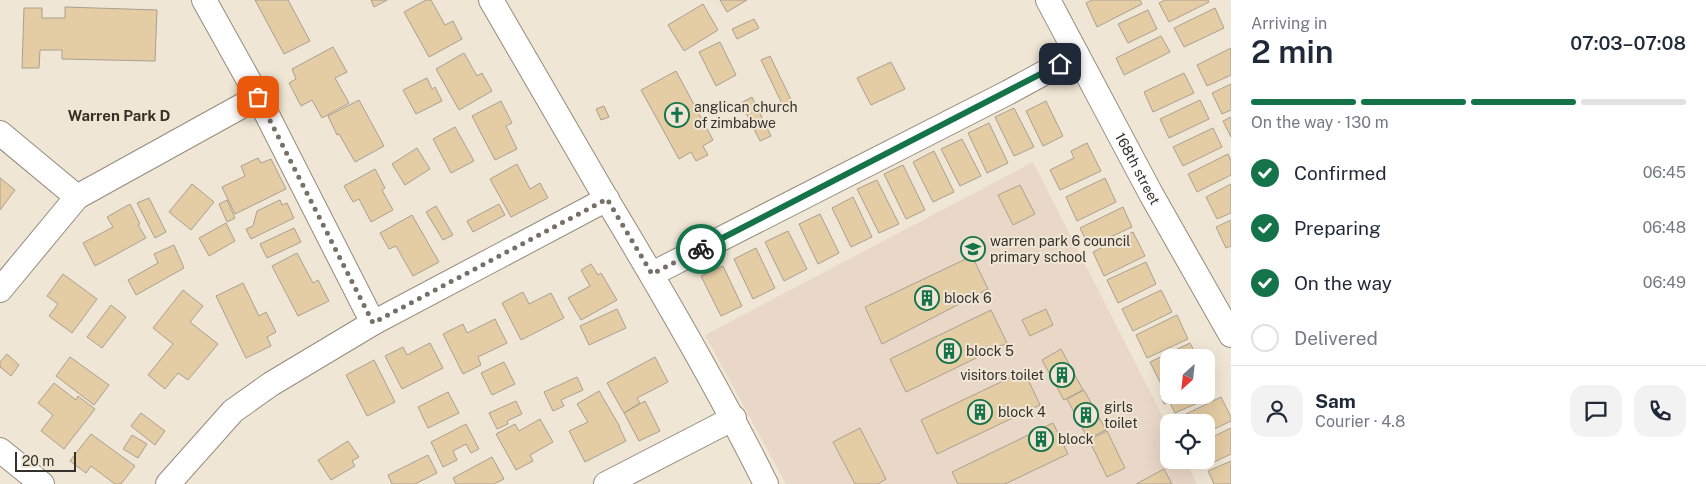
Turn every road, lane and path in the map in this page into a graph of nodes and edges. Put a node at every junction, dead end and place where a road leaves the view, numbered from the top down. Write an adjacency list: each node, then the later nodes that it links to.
1 (204, 0): 5 (street)
2 (491, 0): 8 (street)
3 (1048, 0): 4 (street, 168th street)
4 (1077, 55): 9 (street); 12 (street, 168th street)
5 (258, 97): 7 (street); 11 (street)
6 (0, 133): 7 (street)
7 (77, 197): 10 (street)
8 (607, 199): 9 (street); 11 (street)
9 (652, 274): 13 (street)
10 (0, 290)
11 (373, 323): 16 (street)
12 (1231, 335)
13 (734, 418): 17 (street); 18 (street)
14 (0, 450): 15 (street)
15 (42, 484)
16 (168, 484)
17 (606, 484)
18 (766, 484)

